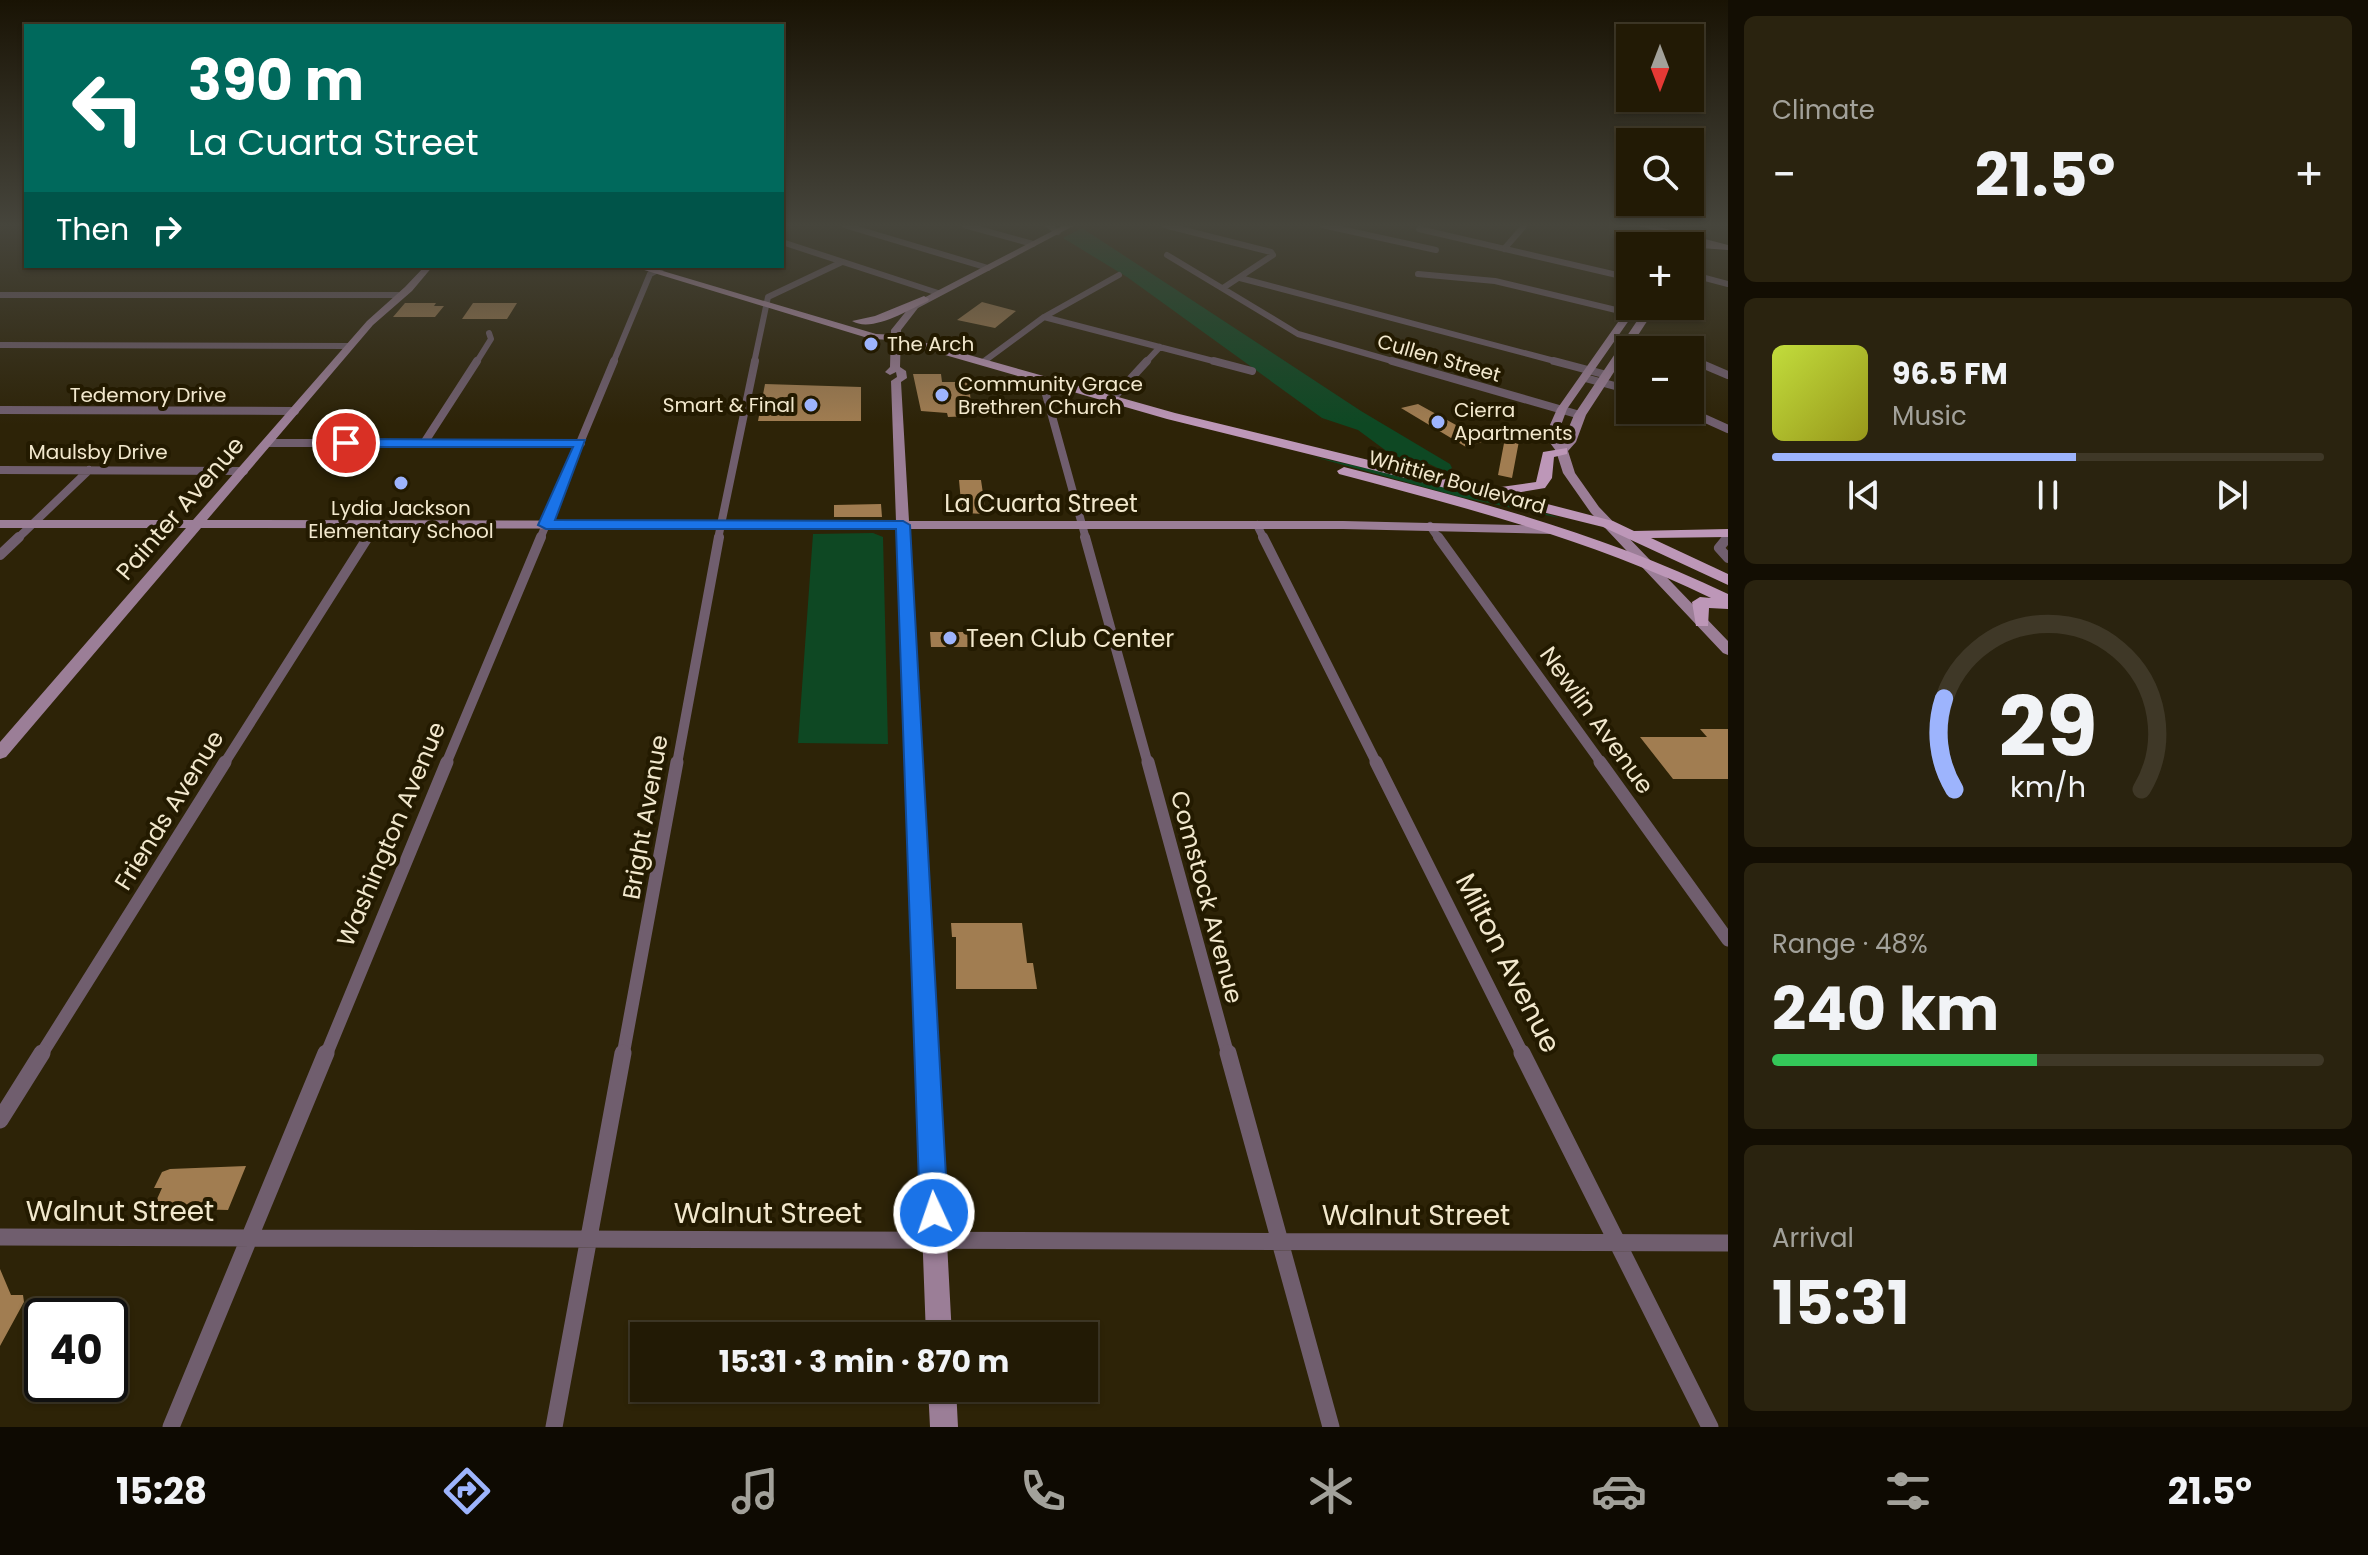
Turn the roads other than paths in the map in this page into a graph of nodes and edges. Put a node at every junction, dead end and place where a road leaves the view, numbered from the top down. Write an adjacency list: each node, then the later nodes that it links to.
1 (395, 292): 14 (street, Painter Avenue)
2 (407, 292): 14 (street, Painter Avenue)
3 (643, 292): 47 (street, Washington Avenue)
4 (739, 292): 16 (main road, Whittier Boulevard)
5 (784, 292): 16 (street)
6 (934, 292): 12 (street)
7 (941, 292): 12 (street)
8 (1089, 292): 18 (street)
9 (1229, 292): 38 (street, Cullen Street)
10 (1289, 292): 32 (street)
11 (1546, 292): 17 (street)
12 (938, 293): 15 (street)
13 (0, 295): 14 (street)
14 (398, 295): 26 (street, Painter Avenue)
15 (924, 299): 20 (main road); 22 (street)
16 (767, 300): 20 (main road, Whittier Boulevard); 22 (main road, Whittier Boulevard); 59 (street, Bright Avenue)
17 (1616, 306)
18 (1044, 317): 27 (street); 28 (street)
19 (1624, 320): 23 (street)
20 (857, 321): 22 (main road, Whittier Boulevard)
21 (489, 333): 46 (street)
22 (894, 337): 28 (main road, Whittier Boulevard); 60 (street)
23 (1612, 338): 24 (street); 32 (street)
24 (1616, 339)
25 (0, 345): 26 (street)
26 (350, 346): 40 (street, Painter Avenue)
27 (1160, 347): 31 (street); 37 (street)
28 (983, 362): 35 (main road, Whittier Boulevard)
29 (1616, 362): 34 (street)
30 (1704, 365): 33 (street)
31 (1252, 371)
32 (1587, 374): 34 (street); 38 (street)
33 (1728, 375)
34 (1605, 379): 36 (street); 41 (street)
35 (1042, 380): 37 (main road, Whittier Boulevard); 61 (street, Comstock Avenue)
36 (1616, 384)
37 (1112, 399): 42 (main road, Whittier Boulevard)
38 (1562, 409): 41 (street, Cullen Street); 48 (street)
39 (0, 410): 40 (street, Tedemory Drive)
40 (295, 411): 45 (street, Painter Avenue)
41 (1580, 415): 48 (street)
42 (1171, 416): 52 (main road, Whittier Boulevard); 53 (main road, Whittier Boulevard)
43 (1704, 418): 44 (street)
44 (1728, 429)
45 (268, 443): 46 (street); 51 (street, Painter Avenue)
46 (424, 443): 47 (street)
47 (581, 443): 58 (street, Washington Avenue)
48 (1562, 451): 52 (main road); 66 (street)
49 (0, 470): 50 (street, Maulsby Drive)
50 (89, 470): 51 (street, Maulsby Drive); 55 (street)
51 (244, 471): 56 (street, Painter Avenue)
52 (1471, 486): 66 (main road, Whittier Boulevard)
53 (1491, 516): 63 (street, La Cuarta Street); 65 (main road, Whittier Boulevard); 65 (street, La Cuarta Street); 66 (main road)
54 (0, 524): 55 (street, La Cuarta Street)
55 (32, 525): 56 (street, La Cuarta Street); 69 (street)
56 (198, 525): 57 (street, La Cuarta Street); 77 (street, Painter Avenue)
57 (375, 525): 58 (street, La Cuarta Street); 79 (street, Friends Avenue)
58 (546, 525): 59 (street, La Cuarta Street); 81 (street, Washington Avenue)
59 (721, 525): 60 (street, La Cuarta Street); 82 (street, Bright Avenue)
60 (903, 525): 61 (street, La Cuarta Street); 83 (street)
61 (1082, 525): 62 (street, La Cuarta Street); 84 (street, Comstock Avenue)
62 (1257, 525): 63 (street, La Cuarta Street); 85 (street, Milton Avenue)
63 (1430, 526): 78 (street, Newlin Avenue)
64 (1728, 526): 66 (main road)
65 (1554, 530): 71 (main road, Whittier Boulevard)
66 (1618, 530): 67 (main road); 71 (street); 72 (main road, Whittier Boulevard)
67 (1707, 535): 68 (main road); 72 (main road)
68 (1728, 535): 70 (street)
69 (0, 555)
70 (1728, 558)
71 (1642, 559): 74 (main road, Whittier Boulevard); 75 (street)
72 (1696, 564): 73 (main road, Whittier Boulevard)
73 (1728, 580)
74 (1728, 602): 75 (main road)
75 (1702, 622): 76 (street)
76 (1728, 650)
77 (0, 753)
78 (1728, 940)
79 (0, 1120)
80 (0, 1237): 81 (street, Walnut Street)
81 (249, 1238): 82 (street, Walnut Street); 89 (street, Washington Avenue)
82 (590, 1239): 83 (street, Walnut Street); 90 (street, Bright Avenue)
83 (935, 1239): 84 (street, Walnut Street); 87 (street)
84 (1279, 1241): 85 (street, Walnut Street); 92 (street, Comstock Avenue)
85 (1617, 1242): 86 (street, Walnut Street); 93 (street, Milton Avenue)
86 (1728, 1243)
87 (938, 1322)
88 (943, 1402): 91 (street)
89 (171, 1427)
90 (554, 1427)
91 (944, 1427)
92 (1331, 1427)
93 (1710, 1427)

